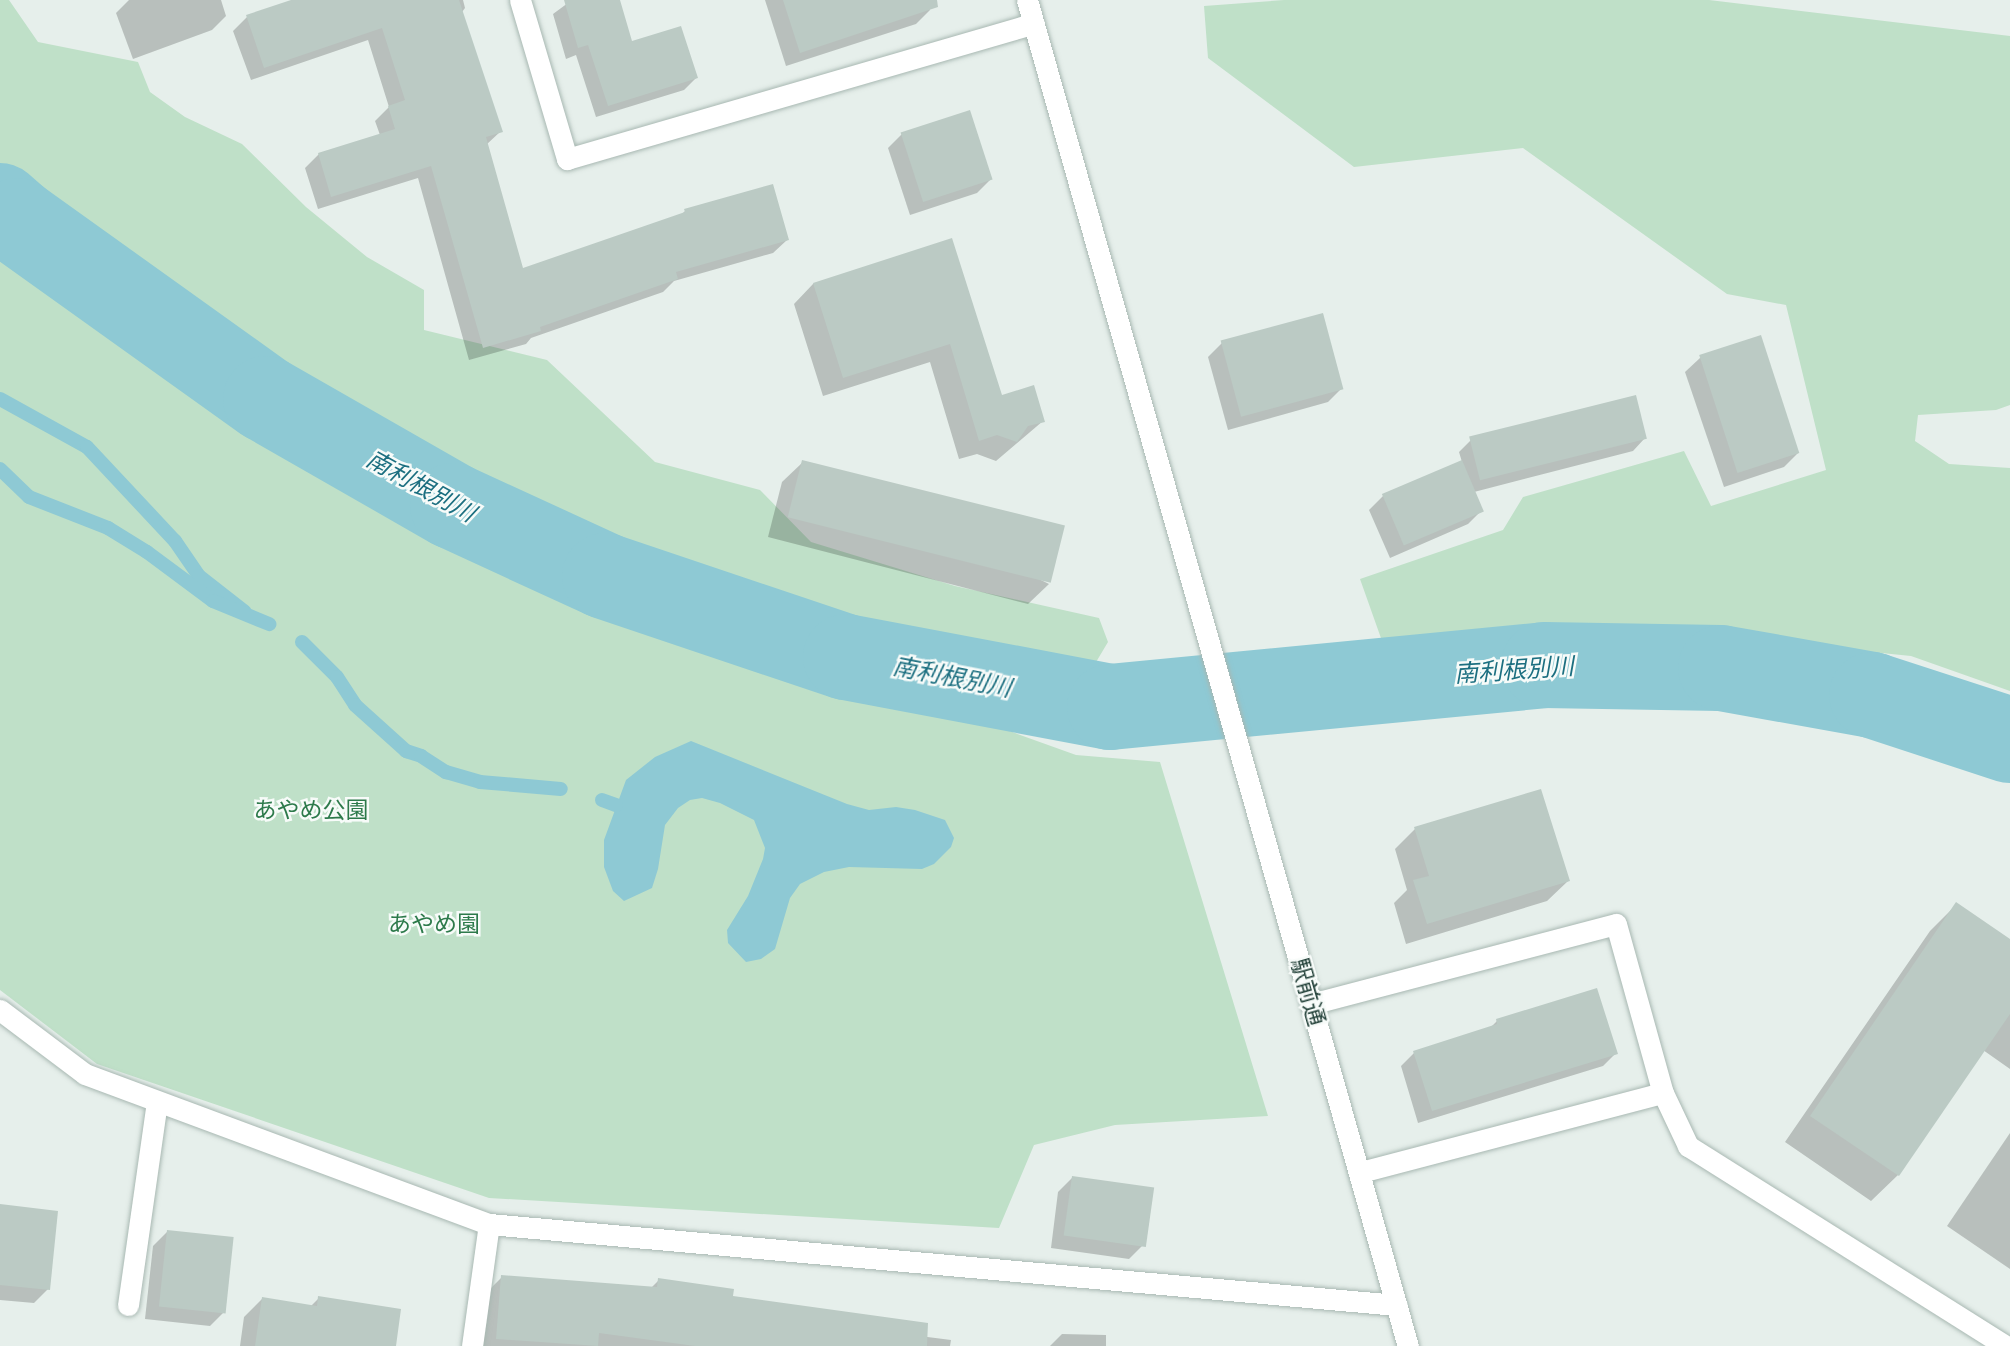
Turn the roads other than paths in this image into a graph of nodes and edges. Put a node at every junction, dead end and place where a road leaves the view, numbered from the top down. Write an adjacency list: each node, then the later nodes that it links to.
1 (520, 0): 3 (street)
2 (1027, 0): 3 (street, 駅前通)
3 (1034, 23): 4 (street, 駅前通)
4 (1311, 1004): 6 (street); 8 (street, 駅前通)
5 (0, 1010): 7 (street)
6 (1663, 1093): 8 (street); 14 (street)
7 (157, 1102): 9 (street); 10 (street)
8 (1361, 1172): 11 (street, 駅前通)
9 (489, 1224): 11 (street); 12 (street)
10 (128, 1305)
11 (1396, 1305): 13 (street, 駅前通)
12 (472, 1346)
13 (1408, 1346)
14 (2005, 1346)

